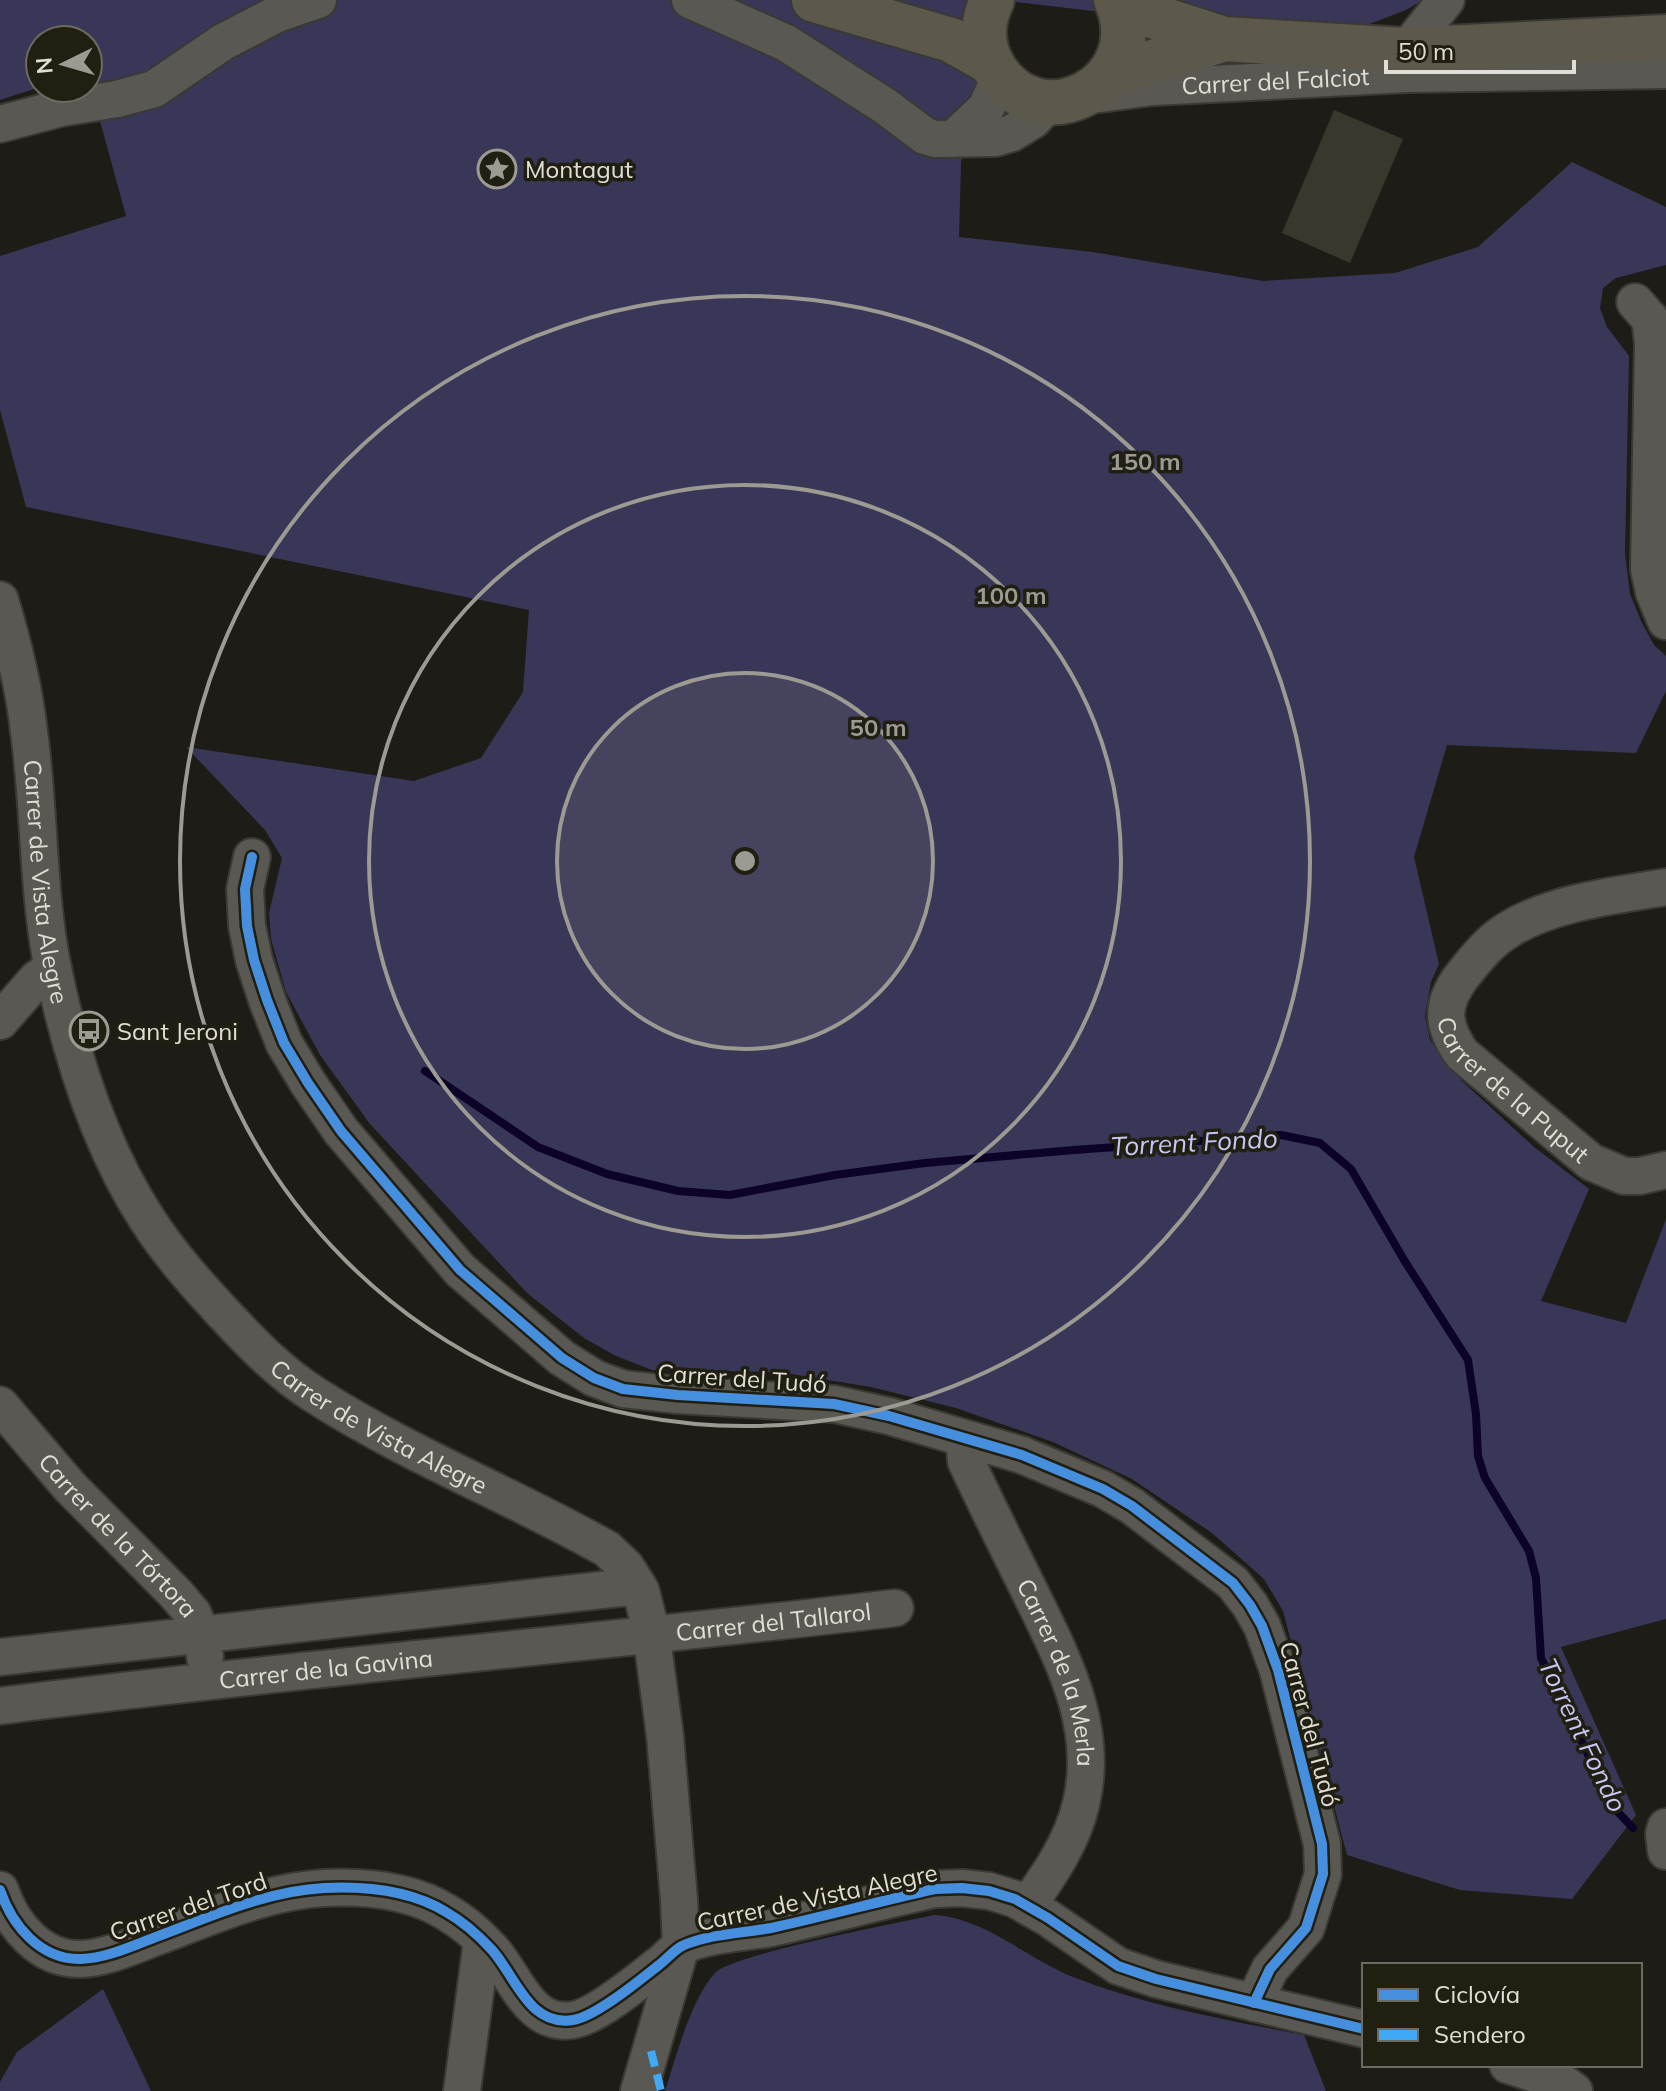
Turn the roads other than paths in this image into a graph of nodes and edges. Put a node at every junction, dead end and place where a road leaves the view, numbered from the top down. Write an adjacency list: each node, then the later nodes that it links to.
1 (318, 0): 14 (street)
2 (690, 0): 15 (street)
3 (814, 0): 10 (main road)
4 (992, 0): 10 (main road)
5 (1116, 0): 8 (main road); 13 (main road)
6 (1446, 0): 9 (street)
7 (1650, 38): 9 (main road); 12 (main road)
8 (1224, 39): 9 (main road); 13 (main road)
9 (1406, 50)
10 (995, 69): 13 (main road); 15 (street)
11 (1666, 70): 12 (street, Carrer del Falciot)
12 (1515, 71): 13 (street, Carrer del Falciot)
13 (1079, 92): 15 (street)
14 (0, 124)
15 (953, 139)
16 (1635, 302): 18 (street)
17 (0, 600): 21 (street, Carrer de Vista Alegre)
18 (1666, 621)
19 (252, 857): 25 (street, Carrer del Tudó)
20 (1666, 887): 23 (street, Carrer de la Puput)
21 (53, 968): 22 (street); 26 (street, Carrer de Vista Alegre)
22 (0, 1021)
23 (1666, 1170)
24 (0, 1405): 28 (street, Carrer de la Tórtora)
25 (964, 1439): 36 (street, Carrer de la Merla); 39 (street, Carrer del Tudó)
26 (638, 1586): 28 (street, Carrer de la Gavina); 29 (street, Carrer de Vista Alegre)
27 (895, 1608): 29 (street, Carrer del Tallarol)
28 (202, 1635): 30 (street, Carrer de la Gavina); 31 (street, Carrer de la Tórtora)
29 (652, 1637): 31 (street, Carrer de la Gavina); 38 (street, Carrer de Vista Alegre)
30 (0, 1657)
31 (208, 1680): 32 (street, Carrer de la Gavina)
32 (0, 1706)
33 (1666, 1827): 34 (street)
34 (1666, 1851)
35 (0, 1892): 37 (street, Carrer del Tord)
36 (1027, 1906): 38 (street, Carrer de Vista Alegre); 39 (street, Carrer de Vista Alegre)
37 (482, 1941): 38 (street, Carrer del Tord); 42 (street)
38 (681, 1946): 43 (street)
39 (1254, 2003): 40 (street, Carrer de Vista Alegre)
40 (1362, 2029)
41 (1514, 2067): 44 (street)
42 (462, 2091)
43 (639, 2091)
44 (1574, 2091)

